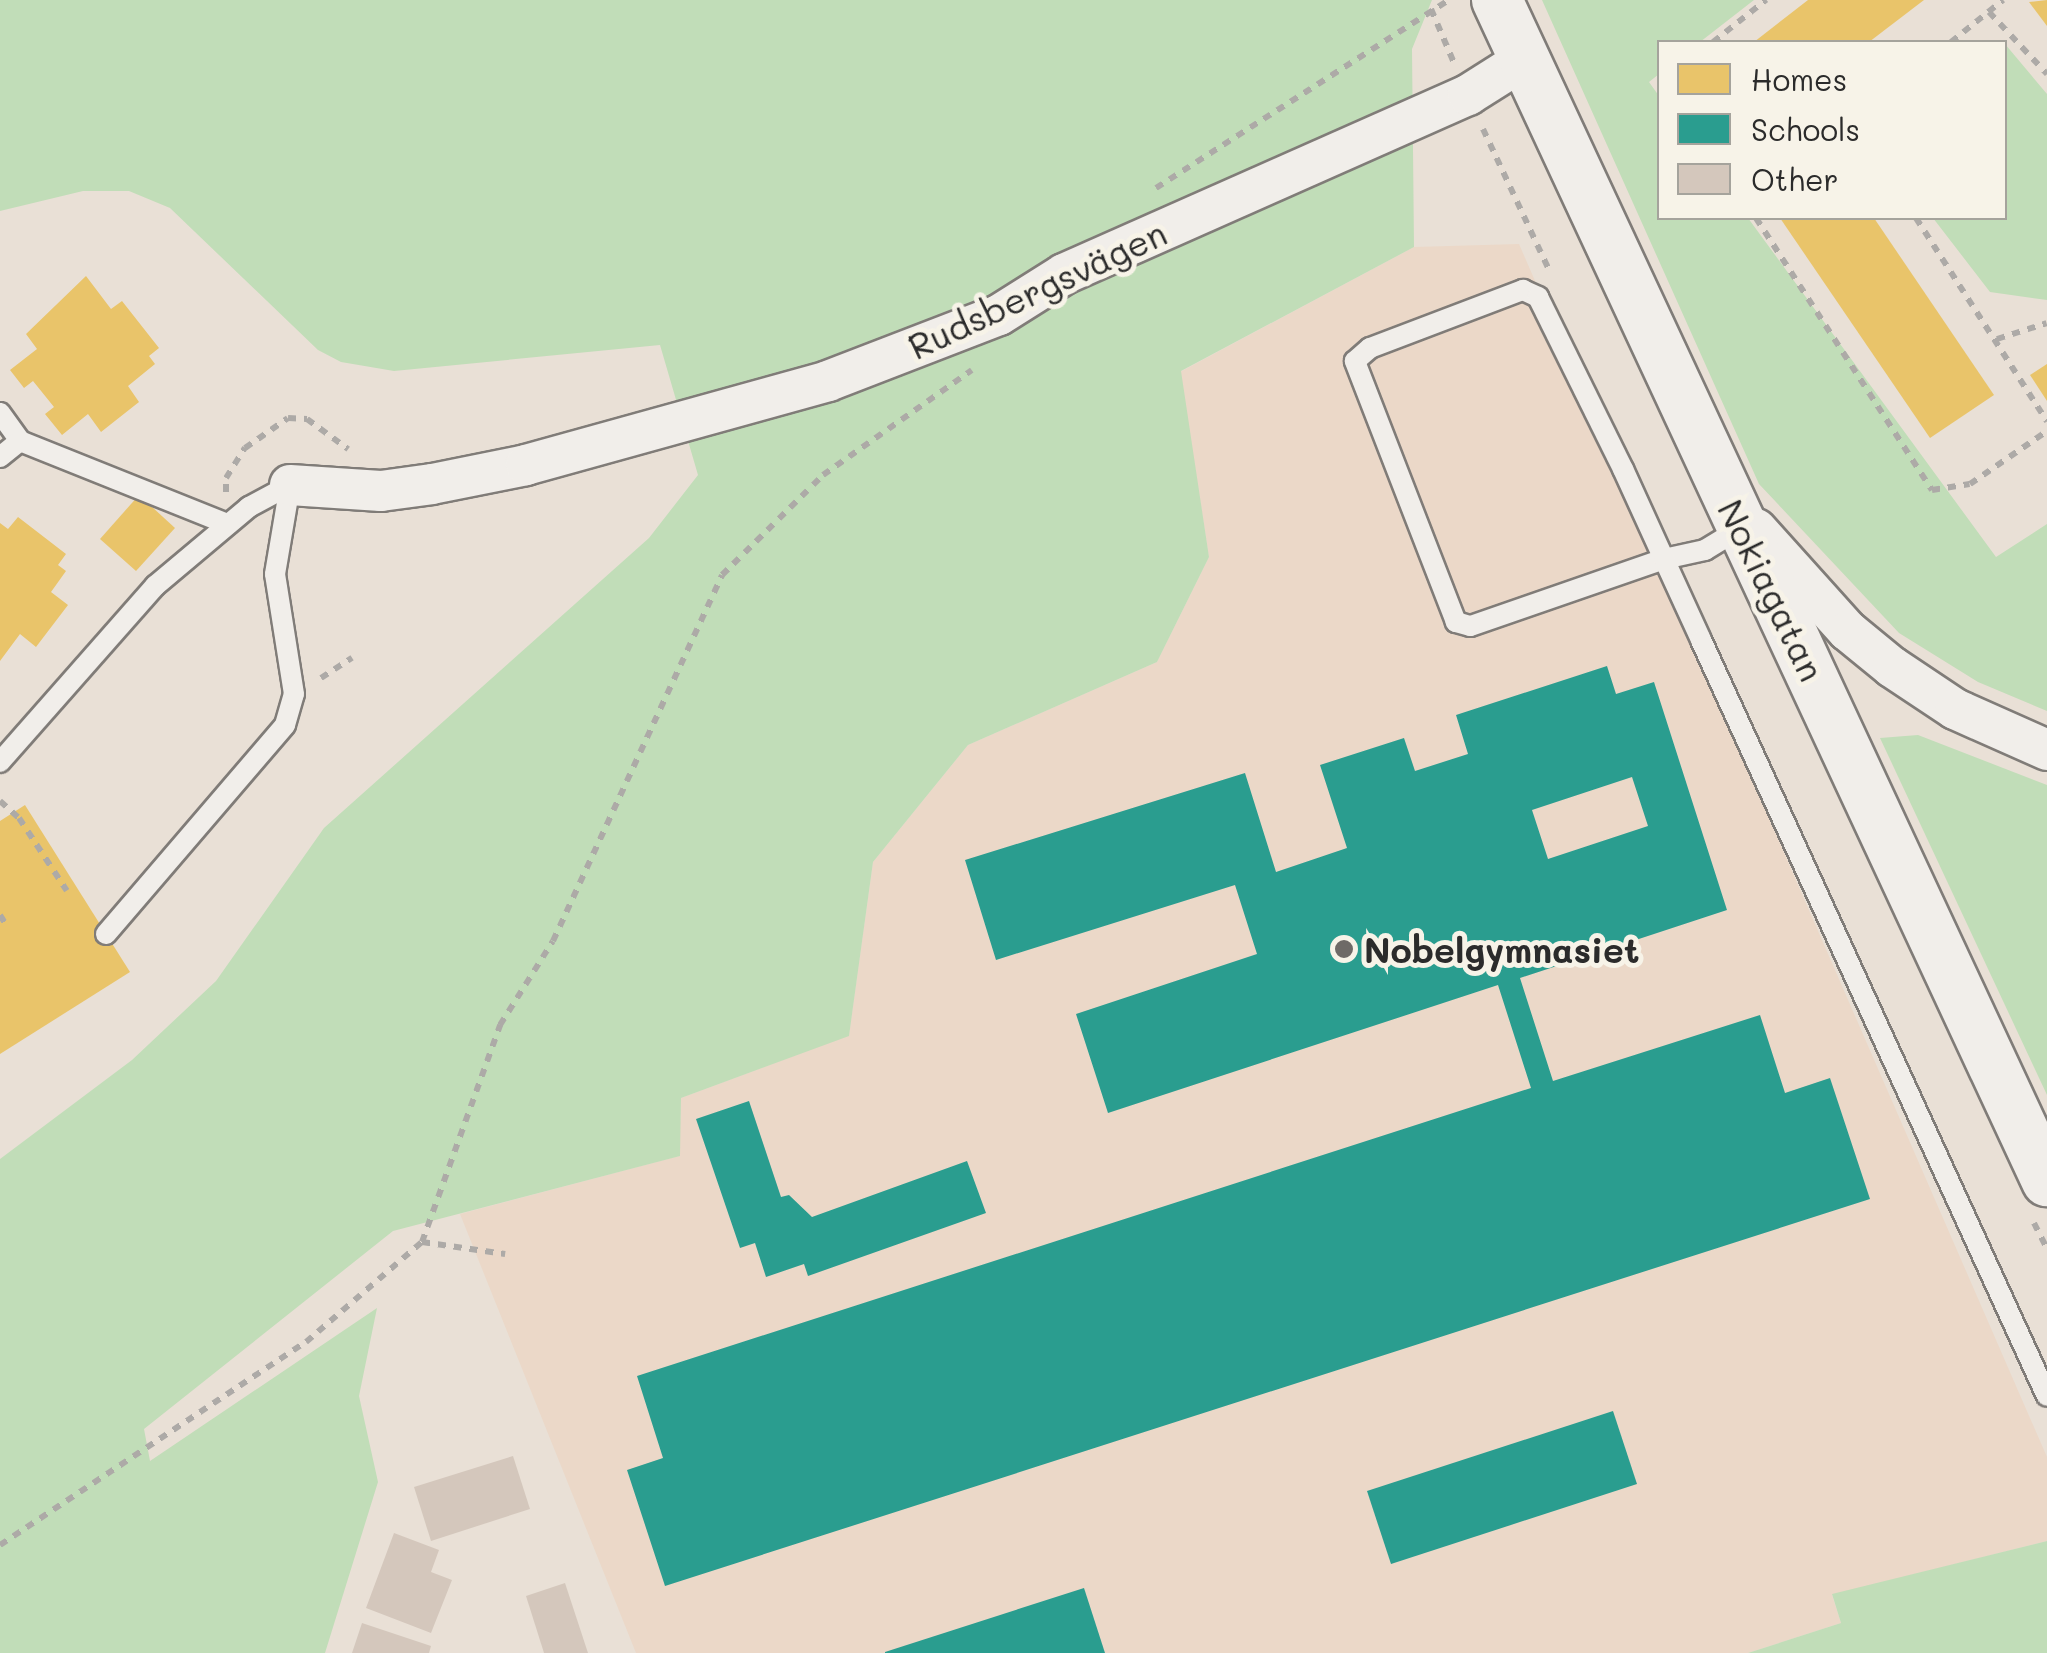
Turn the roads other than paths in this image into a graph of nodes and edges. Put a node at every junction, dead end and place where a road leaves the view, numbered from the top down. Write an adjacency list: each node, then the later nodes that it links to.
1 (1497, 0): 2 (street, Nokiagatan)
2 (1526, 59): 6 (street, Nokiagatan); 7 (street, Rudsbergsvägen)
3 (0, 413): 4 (lane)
4 (20, 441): 5 (lane); 8 (lane)
5 (0, 457)
6 (1718, 482): 9 (street, Nokiagatan); 11 (street)
7 (290, 485): 8 (lane); 13 (lane)
8 (228, 524): 12 (lane)
9 (1741, 528): 10 (lane); 14 (street, Nokiagatan)
10 (1664, 559): 10 (lane); 15 (lane)
11 (2047, 750)
12 (0, 762)
13 (106, 934)
14 (2047, 1180)
15 (2047, 1396)

